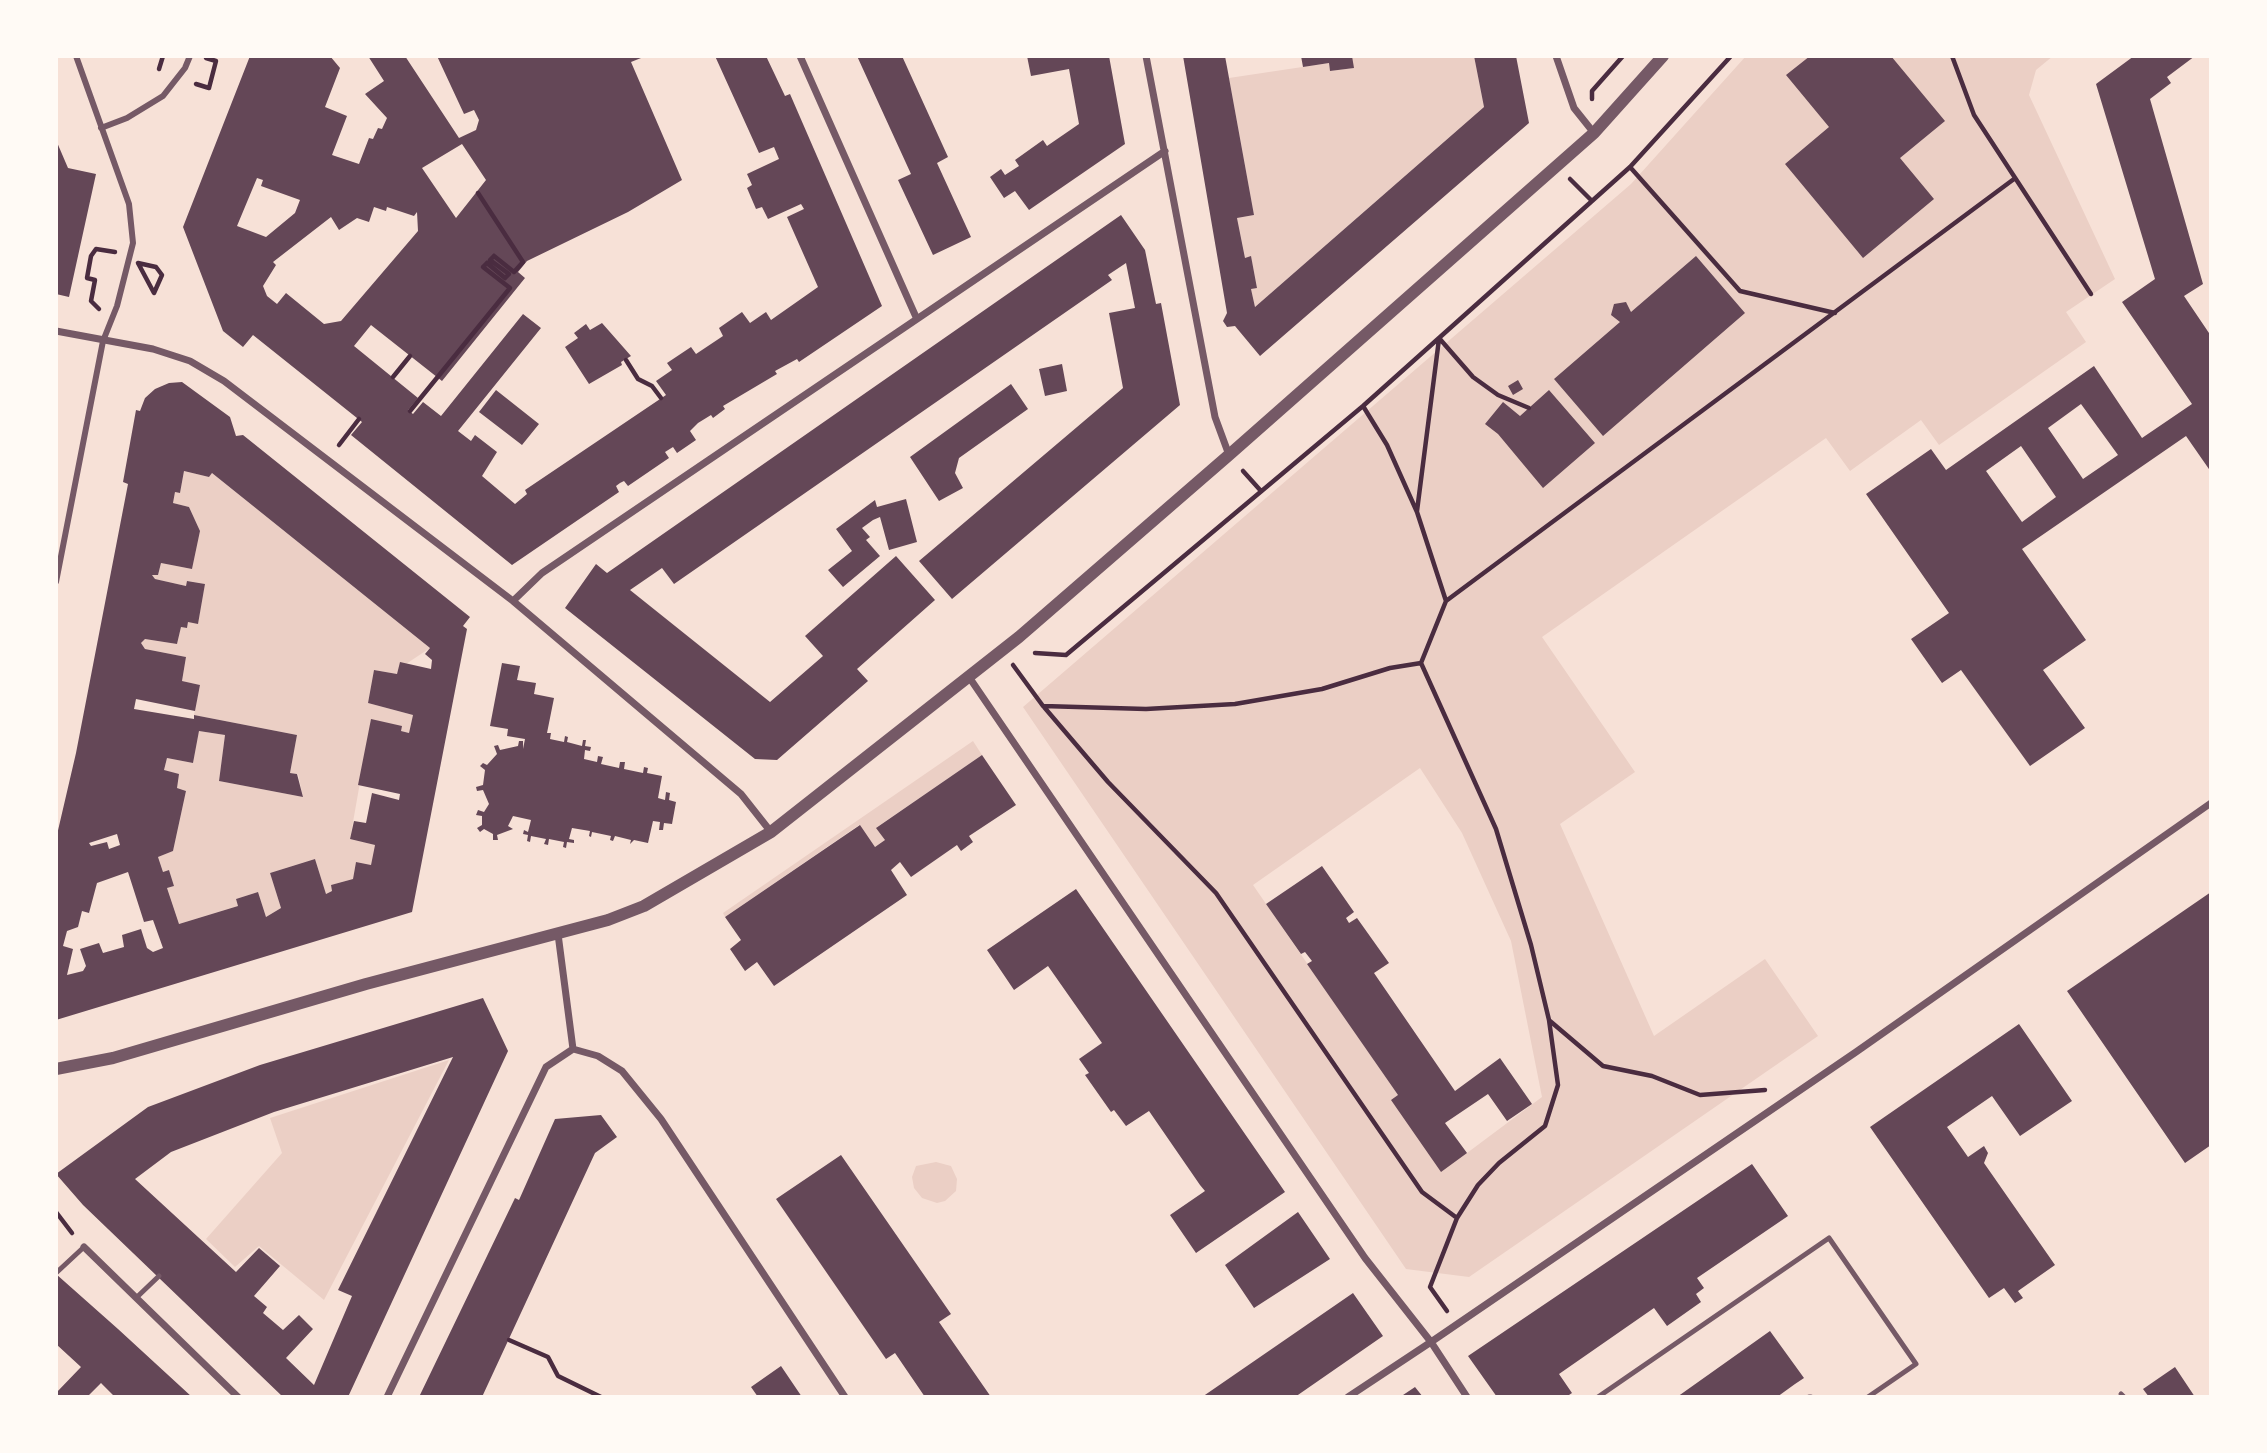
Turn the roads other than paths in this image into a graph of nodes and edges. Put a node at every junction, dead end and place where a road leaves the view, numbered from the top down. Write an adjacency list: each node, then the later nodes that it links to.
1 (76, 56): 7 (street)
2 (190, 56): 7 (street)
3 (800, 56): 10 (street)
4 (1146, 56): 9 (street)
5 (1556, 56): 8 (street)
6 (1663, 56): 8 (street)
7 (101, 128): 12 (street)
8 (1594, 133): 13 (street)
9 (1165, 151): 10 (street); 13 (street)
10 (916, 317): 15 (street)
11 (56, 331): 12 (street)
12 (103, 341): 14 (street); 15 (street)
13 (1229, 455): 16 (street)
14 (56, 582)
15 (513, 601): 18 (street)
16 (969, 677): 18 (street); 26 (street)
17 (2211, 803): 26 (street)
18 (771, 832): 19 (street)
19 (558, 934): 20 (street); 21 (street)
20 (573, 1049): 28 (street); 29 (street)
21 (56, 1069)
22 (84, 1248): 23 (lane); 25 (street)
23 (56, 1273)
24 (159, 1276): 25 (lane)
25 (136, 1298): 27 (street)
26 (1431, 1342): 30 (street); 31 (street)
27 (238, 1397)
28 (387, 1397)
29 (845, 1397)
30 (1348, 1397)
31 (1467, 1397)
32 (1598, 1397): 33 (lane)
33 (1868, 1397)

